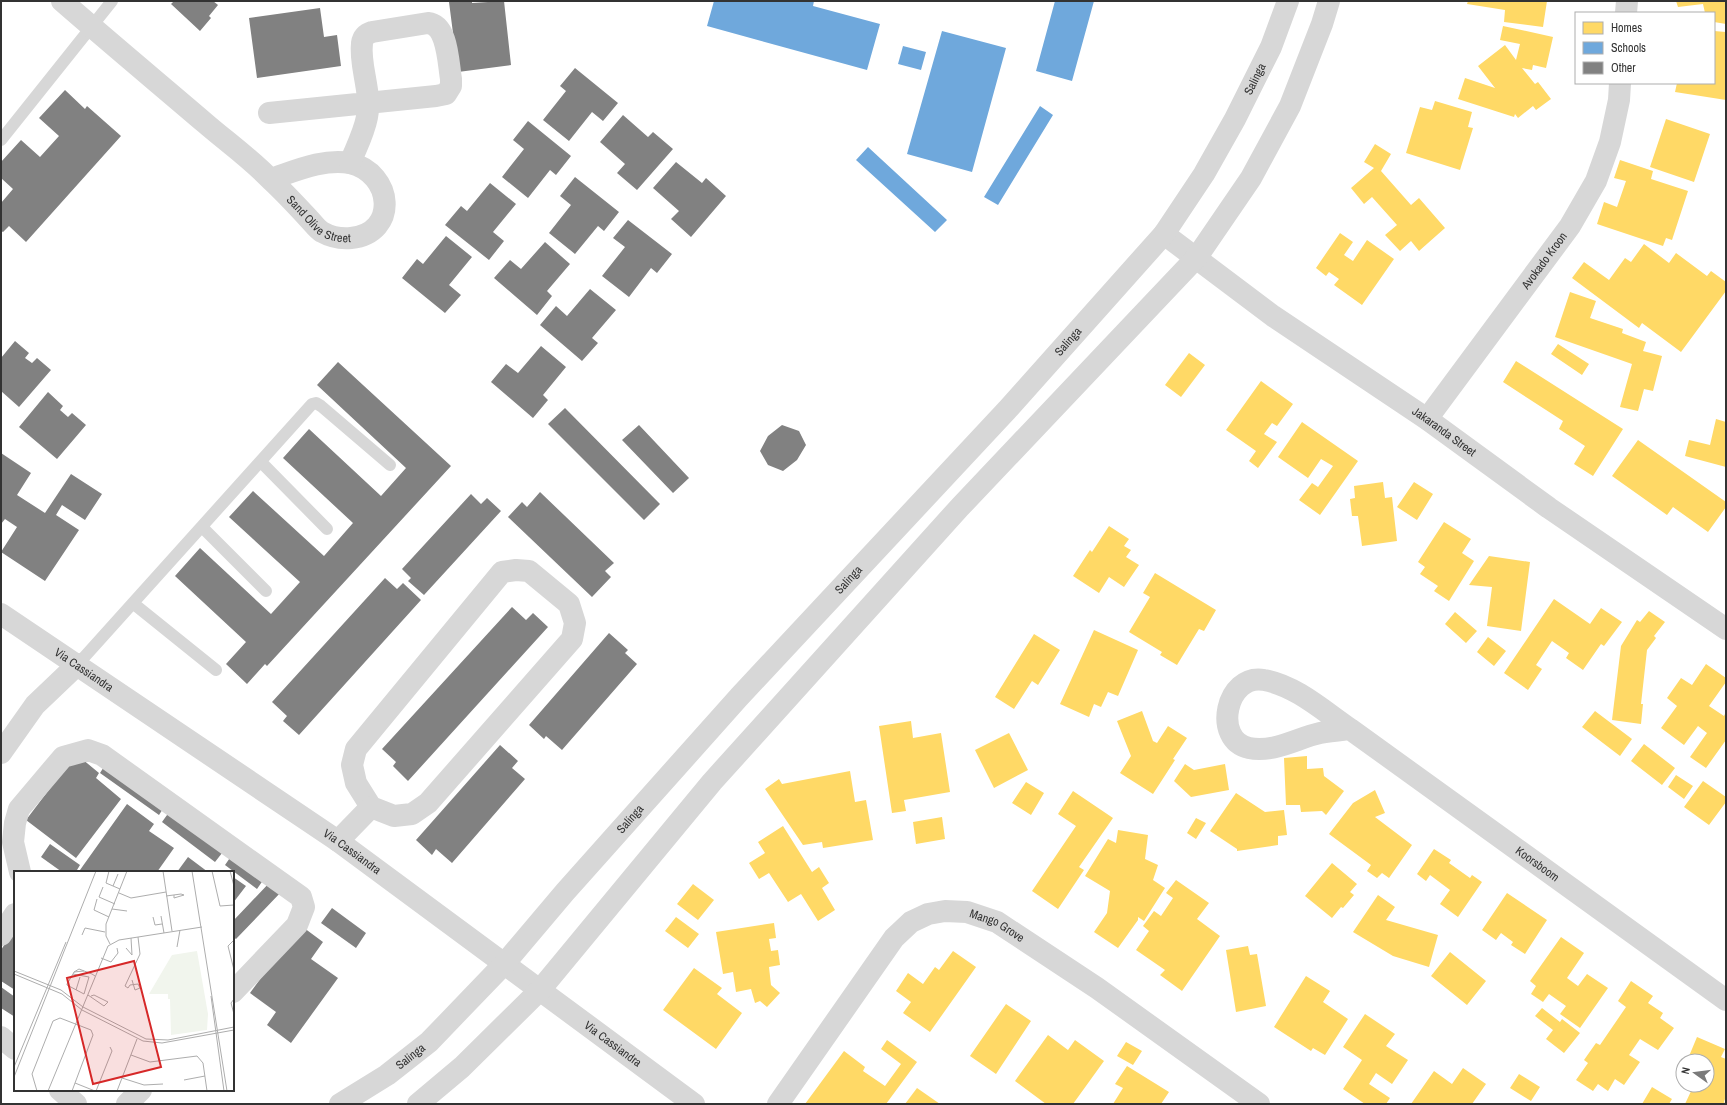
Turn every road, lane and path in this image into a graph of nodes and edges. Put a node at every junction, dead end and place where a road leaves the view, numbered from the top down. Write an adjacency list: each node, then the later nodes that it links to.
1 (62, 1): 7 (street, Sand Olive Street)
2 (112, 1): 7 (lane)
3 (1288, 1): 14 (street, Salinga)
4 (1329, 1): 15 (street)
5 (1627, 1): 6 (street)
6 (1626, 12)
7 (91, 27): 11 (lane); 13 (street, Sand Olive Street)
8 (1620, 84): 16 (street, Avokado Kroon)
9 (369, 102): 9 (street); 10 (street); 12 (street)
10 (269, 113)
11 (1, 140)
12 (350, 163): 13 (street, Sand Olive Street); 13 (street, Sand Olive Street)
13 (270, 179)
14 (1164, 234): 15 (street, Jakaranda Street); 34 (street, Salinga)
15 (1197, 257): 16 (street, Jakaranda Street); 35 (street)
16 (1427, 419): 24 (street, Jakaranda Street)
17 (260, 462): 18 (lane); 19 (lane); 20 (lane)
18 (390, 465)
19 (202, 527): 21 (lane); 22 (lane)
20 (327, 529)
21 (266, 591)
22 (134, 604): 25 (lane); 26 (lane)
23 (1, 614): 25 (street, Via Cassiandra)
24 (1726, 629)
25 (78, 664): 28 (street); 30 (street, Via Cassiandra)
26 (216, 670)
27 (1350, 729): 27 (street, Koorsboom); 37 (street, Koorsboom)
28 (1, 753)
29 (371, 807): 29 (street); 30 (street)
30 (338, 841): 34 (street, Via Cassiandra)
31 (20, 871): 36 (street)
32 (14, 916): 33 (street)
33 (1, 935)
34 (505, 963): 35 (street, Via Cassiandra); 44 (street, Salinga)
35 (540, 990): 45 (street); 46 (street, Via Cassiandra)
36 (234, 991)
37 (1726, 1000)
38 (1, 1037): 39 (street)
39 (14, 1048)
40 (61, 1091): 42 (street)
41 (140, 1091): 43 (street)
42 (76, 1104)
43 (128, 1104)
44 (340, 1104)
45 (418, 1104)
46 (694, 1104)
47 (778, 1104): 48 (street, Mango Grove)
48 (1259, 1104)

